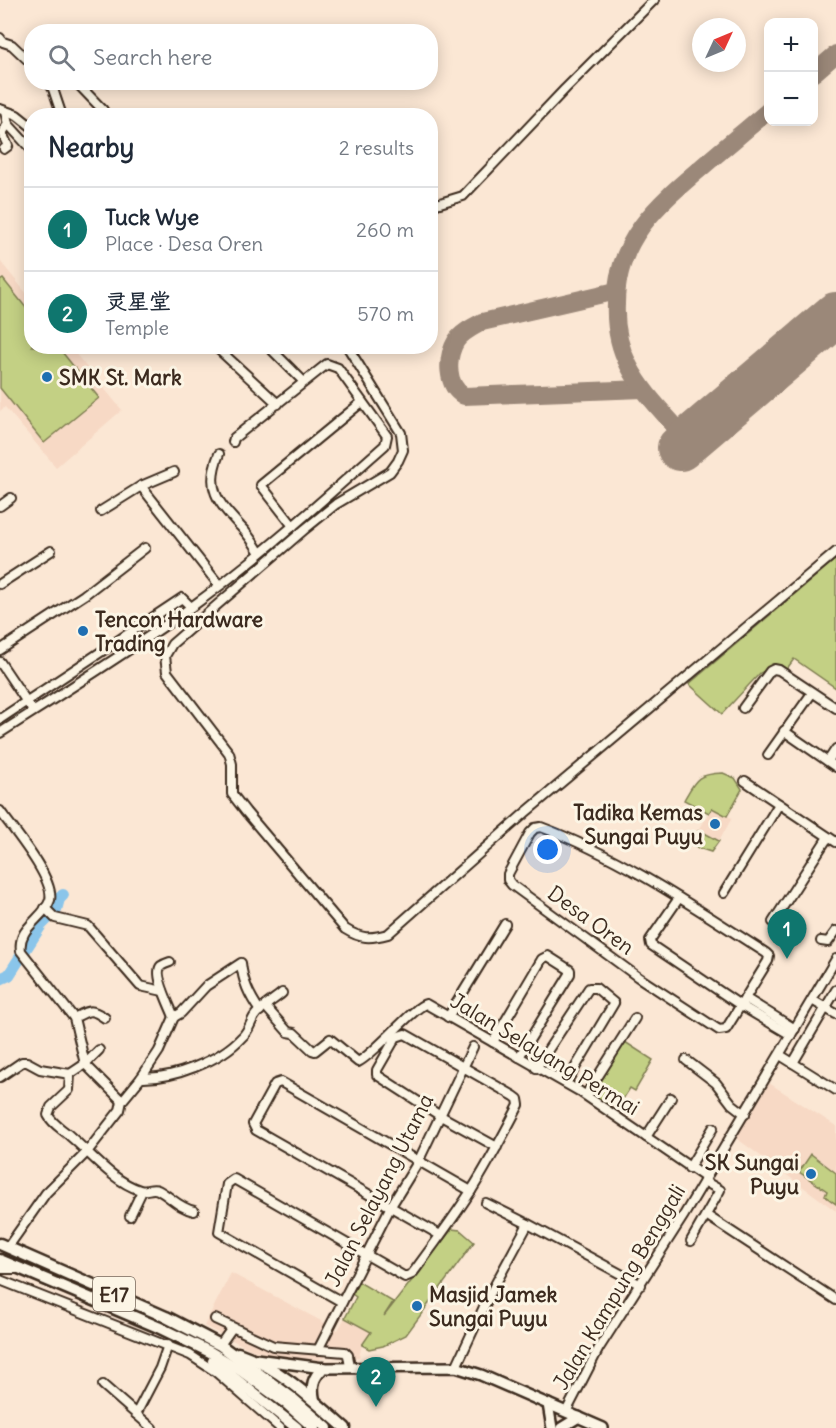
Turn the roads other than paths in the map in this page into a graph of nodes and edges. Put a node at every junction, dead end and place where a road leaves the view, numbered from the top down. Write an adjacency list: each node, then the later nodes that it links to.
1 (654, 0): 13 (street)
2 (0, 38): 3 (street)
3 (24, 56)
4 (53, 90): 6 (street)
5 (84, 90): 7 (street)
6 (59, 108)
7 (101, 108)
8 (3, 110): 9 (street); 10 (street)
9 (24, 121)
10 (8, 124): 11 (street); 12 (street)
11 (24, 141)
12 (4, 149)
13 (438, 204)
14 (224, 354): 19 (street)
15 (276, 354): 17 (street)
16 (352, 354): 30 (street)
17 (304, 382): 18 (street); 19 (street)
18 (362, 402): 27 (street); 27 (street)
19 (278, 404): 20 (street)
20 (232, 442)
21 (219, 454): 31 (street)
22 (174, 472): 23 (street)
23 (141, 486): 26 (street); 33 (street)
24 (11, 498): 25 (street)
25 (0, 506)
26 (101, 511)
27 (293, 526): 31 (street)
28 (145, 548): 35 (street)
29 (51, 551): 32 (street)
30 (836, 552)
31 (260, 553): 33 (street)
32 (0, 584)
33 (219, 585): 34 (street)
34 (191, 607): 38 (street); 41 (street)
35 (0, 650)
36 (0, 662): 38 (street)
37 (812, 693): 39 (street); 40 (street); 44 (street)
38 (26, 702): 41 (street); 42 (street)
39 (743, 708)
40 (836, 708)
41 (33, 711): 43 (street)
42 (0, 719)
43 (0, 732)
44 (784, 732): 46 (street); 47 (street)
45 (836, 749): 47 (street)
46 (768, 755)
47 (828, 761): 48 (street)
48 (836, 767)
49 (746, 781): 50 (street)
50 (780, 804): 52 (street); 54 (street)
51 (0, 811): 56 (street)
52 (828, 837): 53 (street); 57 (street)
53 (836, 842)
54 (724, 893)
55 (679, 898): 67 (street, Desa Oren); 67 (street, Desa Oren); 67 (street, Desa Oren)
56 (46, 909): 64 (street); 73 (street)
57 (773, 922)
58 (505, 924): 72 (street)
59 (836, 930): 60 (street)
60 (821, 941)
61 (836, 959): 66 (street, Jalan Kampung Benggali)
62 (170, 962): 64 (street)
63 (836, 990): 68 (street)
64 (163, 991): 71 (street)
65 (282, 993): 69 (street)
66 (812, 1000): 68 (street); 76 (street, Jalan Kampung Benggali)
67 (743, 1002): 76 (street, Desa Oren)
68 (826, 1008): 70 (street); 83 (street)
69 (262, 1009): 71 (street); 72 (street, Jalan Selayang Permai); 89 (street)
70 (836, 1014)
71 (174, 1017): 89 (street)
72 (448, 1017): 77 (street, Jalan Selayang Permai)
73 (74, 1018): 74 (street); 84 (street)
74 (105, 1018)
75 (635, 1018): 92 (street)
76 (793, 1032): 80 (street, Jalan Kampung Benggali)
77 (493, 1042): 81 (street, Jalan Selayang Permai); 81 (street)
78 (473, 1047): 85 (street, Jalan Selayang Utama)
79 (99, 1050): 84 (street)
80 (780, 1055): 83 (street); 95 (street, Jalan Kampung Benggali)
81 (519, 1057): 86 (street, Jalan Selayang Permai)
82 (686, 1060): 95 (street)
83 (793, 1062): 91 (street)
84 (85, 1064): 87 (street); 94 (street)
85 (463, 1068): 96 (street, Jalan Selayang Utama); 96 (street); 99 (street)
86 (536, 1068): 90 (street, Jalan Selayang Permai); 90 (street)
87 (70, 1074): 88 (street); 100 (street)
88 (0, 1077)
89 (141, 1078): 94 (street)
90 (566, 1083): 92 (street, Jalan Selayang Permai)
91 (836, 1090)
92 (586, 1095): 98 (street, Jalan Selayang Permai)
93 (671, 1098): 98 (street)
94 (122, 1101): 100 (street)
95 (745, 1114): 103 (street, Jalan Kampung Benggali)
96 (439, 1115): 99 (street); 101 (street, Jalan Selayang Utama)
97 (713, 1128): 102 (street)
98 (646, 1137): 102 (street, Jalan Selayang Permai)
99 (497, 1147): 105 (street)
100 (87, 1152): 104 (street); 114 (street)
101 (418, 1162): 105 (street); 107 (street, Jalan Selayang Utama); 107 (street)
102 (689, 1168): 103 (street, Jalan Selayang Permai)
103 (705, 1180): 109 (street, Jalan Kampung Benggali); 120 (street, Jalan Kampung Benggali)
104 (142, 1191): 108 (street); 110 (street)
105 (471, 1191): 112 (street)
106 (486, 1203): 111 (street)
107 (391, 1206): 112 (street); 115 (street, Jalan Selayang Utama)
108 (194, 1211)
109 (706, 1215): 113 (street, Jalan Kampung Benggali); 121 (street)
110 (130, 1216)
111 (528, 1224): 120 (street); 131 (street)
112 (440, 1235): 115 (street)
113 (691, 1241)
114 (4, 1245): 127 (highway, E17)
115 (366, 1254): 122 (street, Jalan Selayang Utama); 122 (street)
116 (0, 1260): 118 (highway, E17)
117 (0, 1269): 118 (street)
118 (21, 1269): 125 (highway, E17)
119 (0, 1280): 126 (street)
120 (641, 1285): 137 (street, Jalan Kampung Benggali)
121 (836, 1300)
122 (342, 1302): 128 (street, Jalan Selayang Utama)
123 (215, 1319): 124 (street)
124 (232, 1328): 127 (street); 128 (street)
125 (183, 1340): 135 (highway, E17); 142 (highway)
126 (168, 1345): 138 (street); 141 (street)
127 (223, 1347): 129 (highway); 135 (highway, E17)
128 (318, 1350): 130 (street)
129 (256, 1359): 132 (main road); 134 (highway)
130 (350, 1367): 131 (main road); 132 (main road)
131 (456, 1367): 136 (main road)
132 (323, 1368): 134 (highway)
133 (103, 1385): 138 (street)
134 (314, 1400): 145 (highway)
135 (290, 1401): 143 (highway, E17); 144 (highway, E17)
136 (548, 1404): 137 (main road); 146 (main road)
137 (566, 1412): 139 (main road); 147 (main road)
138 (136, 1414): 140 (street)
139 (579, 1417): 147 (main road); 148 (main road)
140 (152, 1428)
141 (280, 1428)
142 (297, 1428)
143 (314, 1428)
144 (327, 1428)
145 (345, 1428)
146 (552, 1428)
147 (559, 1428)
148 (603, 1428)

